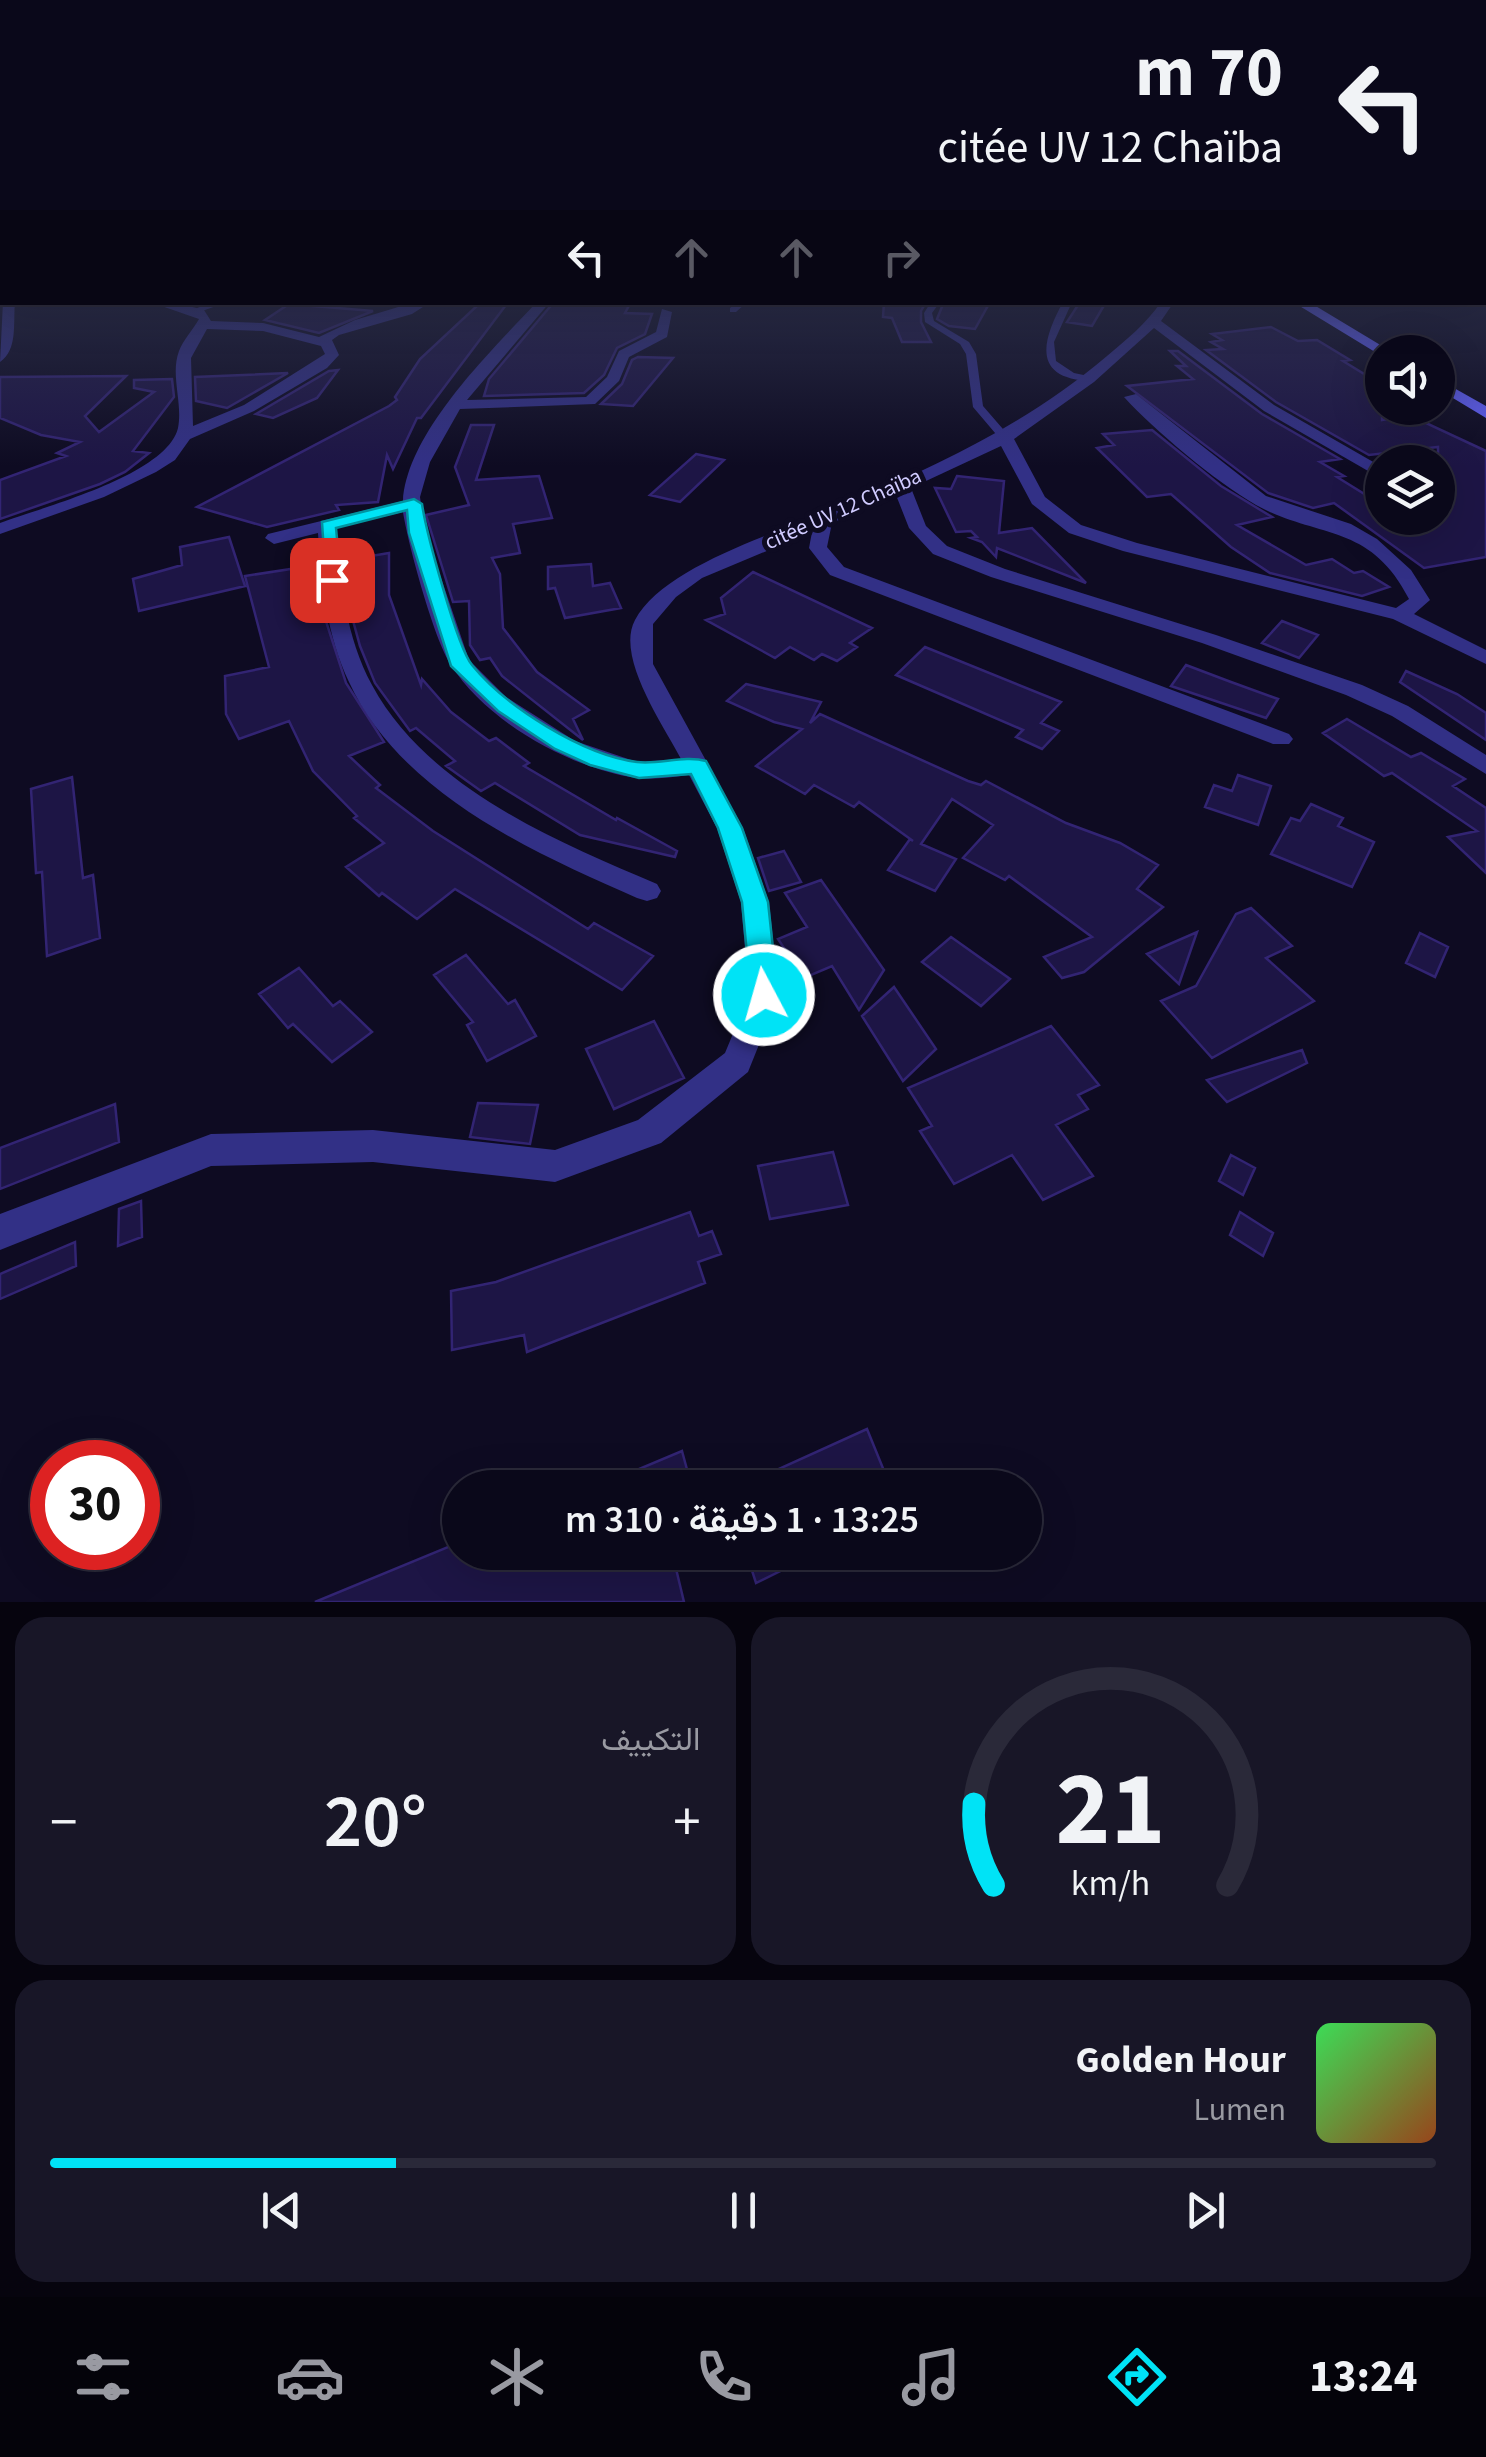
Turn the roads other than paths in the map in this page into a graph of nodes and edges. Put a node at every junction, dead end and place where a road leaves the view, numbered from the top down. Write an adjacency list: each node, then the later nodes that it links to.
1 (6, 317): 14 (street)
2 (196, 317): 11 (street)
3 (384, 317): 13 (street)
4 (531, 317): 18 (street)
5 (665, 317): 18 (street)
6 (929, 317): 21 (lane)
7 (1060, 317): 15 (lane)
8 (1156, 317): 15 (street, citée UV 12 Chaïba)
9 (1166, 317): 22 (street)
10 (1324, 317): 12 (street)
11 (199, 318): 13 (street); 20 (street)
12 (1365, 340)
13 (322, 341): 20 (street)
14 (0, 358)
15 (1089, 379): 21 (street, citée UV 12 Chaïba)
16 (1455, 395): 19 (street)
17 (1131, 397): 29 (street)
18 (457, 406): 24 (street)
19 (1486, 414)
20 (182, 437): 27 (street)
21 (1005, 438): 23 (street, citée UV 12 Chaïba); 29 (street)
22 (1365, 464)
23 (901, 485): 25 (street, citée UV 12 Chaïba); 33 (street)
24 (414, 504): 26 (street); 32 (street)
25 (822, 521): 31 (street); 32 (street, citée UV 12 Chaïba)
26 (328, 525): 28 (street); 34 (street)
27 (0, 529)
28 (274, 538)
29 (1400, 615): 30 (street)
30 (1486, 658)
31 (1280, 738)
32 (698, 766): 35 (street, citée UV 12 Chaïba)
33 (1486, 766)
34 (646, 891)
35 (0, 1232)

